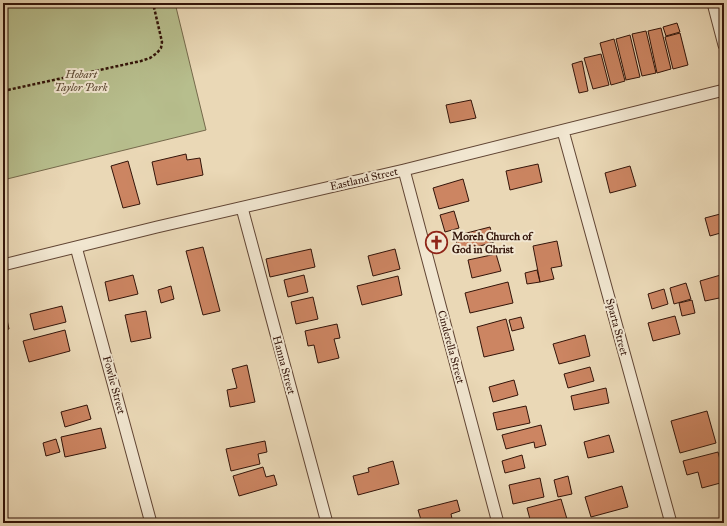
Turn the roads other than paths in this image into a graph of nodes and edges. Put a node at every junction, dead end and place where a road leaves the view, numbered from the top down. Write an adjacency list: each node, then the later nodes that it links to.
1 (713, 3): 2 (street)
2 (724, 45)
3 (724, 90): 4 (street, Eastland Street)
4 (563, 131): 5 (street, Eastland Street); 12 (street, Sparta Street)
5 (404, 170): 6 (street, Eastland Street); 11 (street, Cinderella Street)
6 (242, 208): 7 (street, Eastland Street); 10 (street, Hanna Street)
7 (76, 247): 8 (street, Eastland Street); 9 (street, Fowlie Street)
8 (3, 265)
9 (151, 523)
10 (327, 523)
11 (498, 523)
12 (671, 523)

